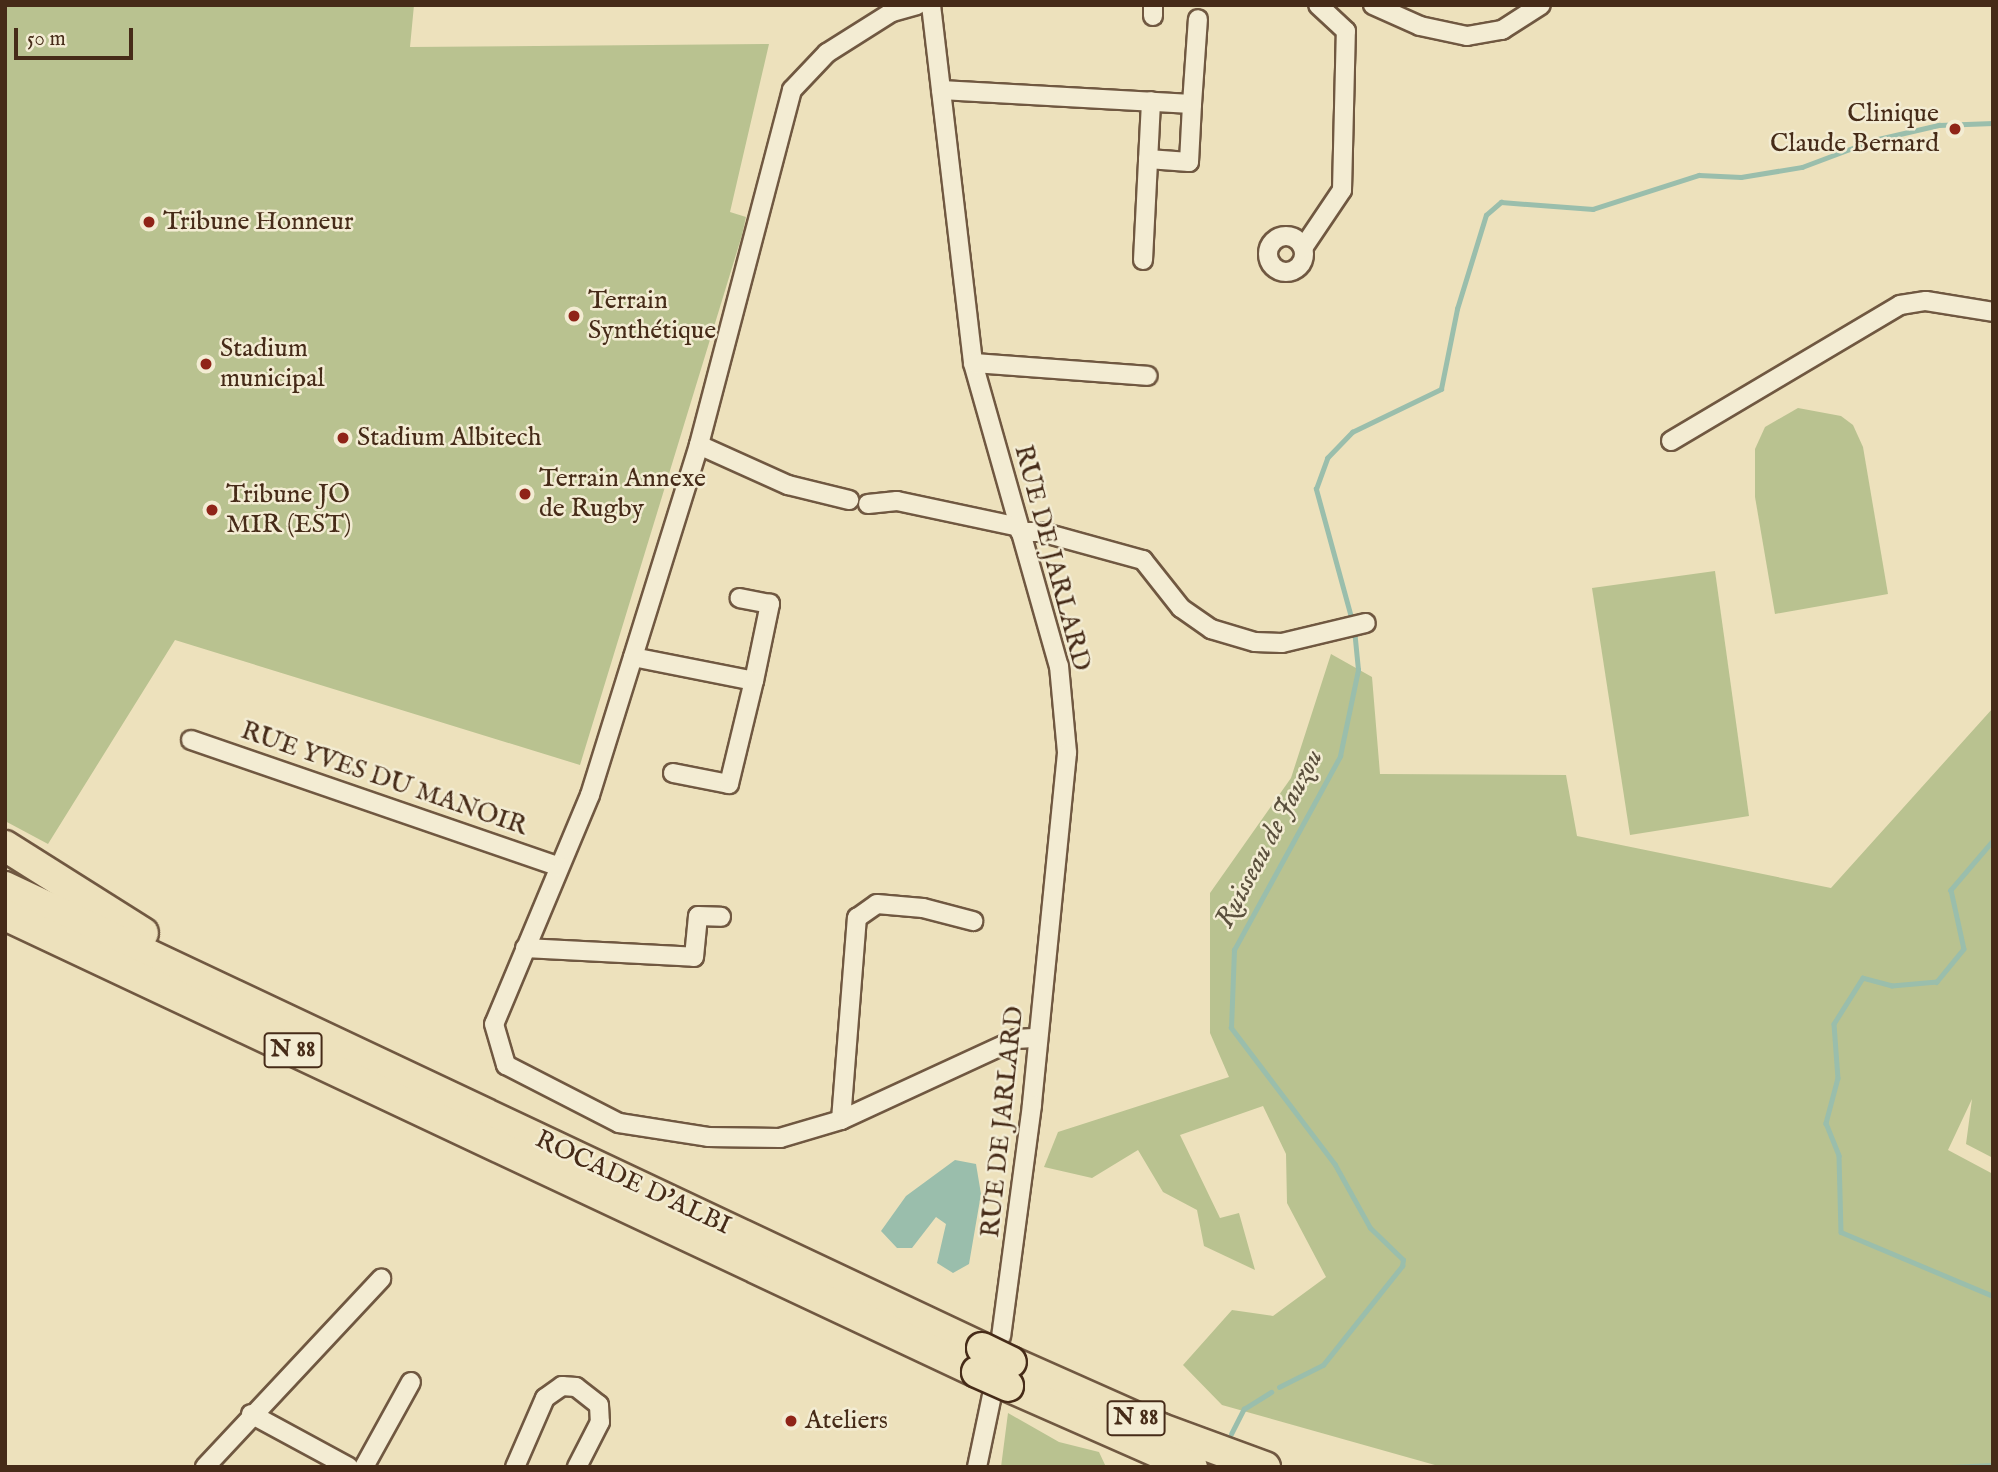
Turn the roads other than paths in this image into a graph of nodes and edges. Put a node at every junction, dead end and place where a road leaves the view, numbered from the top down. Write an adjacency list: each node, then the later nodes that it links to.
1 (918, 5): 17 (street)
2 (931, 5): 7 (street, RUE DE JARLARD)
3 (1318, 5): 11 (street)
4 (1373, 5): 5 (street)
5 (1541, 5)
6 (1198, 19): 9 (street)
7 (941, 90): 8 (street); 14 (street, RUE DE JARLARD)
8 (1151, 101): 9 (street); 10 (street)
9 (1192, 104): 10 (street)
10 (1148, 159): 12 (street)
11 (1303, 248)
12 (1143, 260)
13 (1993, 312): 16 (street)
14 (973, 363): 15 (street); 20 (street, RUE DE JARLARD)
15 (1148, 376)
16 (1671, 441)
17 (699, 445): 18 (street); 23 (street)
18 (849, 500)
19 (868, 504): 20 (street)
20 (1020, 530): 22 (street); 35 (street, RUE DE JARLARD)
21 (740, 598): 24 (street)
22 (1366, 623)
23 (633, 657): 24 (street); 28 (street)
24 (754, 681): 26 (street)
25 (191, 740): 28 (street, RUE YVES DU MANOIR)
26 (673, 773)
27 (5, 846): 34 (highway)
28 (559, 867): 33 (street)
29 (5, 887): 34 (highway, ROCADE D'ALBI / N 88)
30 (5, 915): 38 (highway, ROCADE D'ALBI / N 88)
31 (721, 917): 33 (street)
32 (973, 921): 36 (street)
33 (525, 948): 36 (street)
34 (235, 996): 38 (highway, ROCADE D'ALBI / N 88)
35 (1038, 1038): 36 (street); 38 (street, RUE DE JARLARD)
36 (841, 1120)
37 (381, 1279): 40 (street)
38 (995, 1367): 46 (street, RUE DE JARLARD); 47 (highway, ROCADE D'ALBI / N 88); 48 (highway, ROCADE D'ALBI / N 88)
39 (411, 1382): 43 (street)
40 (251, 1414): 41 (street); 42 (street)
41 (205, 1467)
42 (349, 1467)
43 (364, 1467)
44 (514, 1467): 45 (street)
45 (577, 1467)
46 (977, 1467)
47 (1192, 1467)
48 (1265, 1467)

